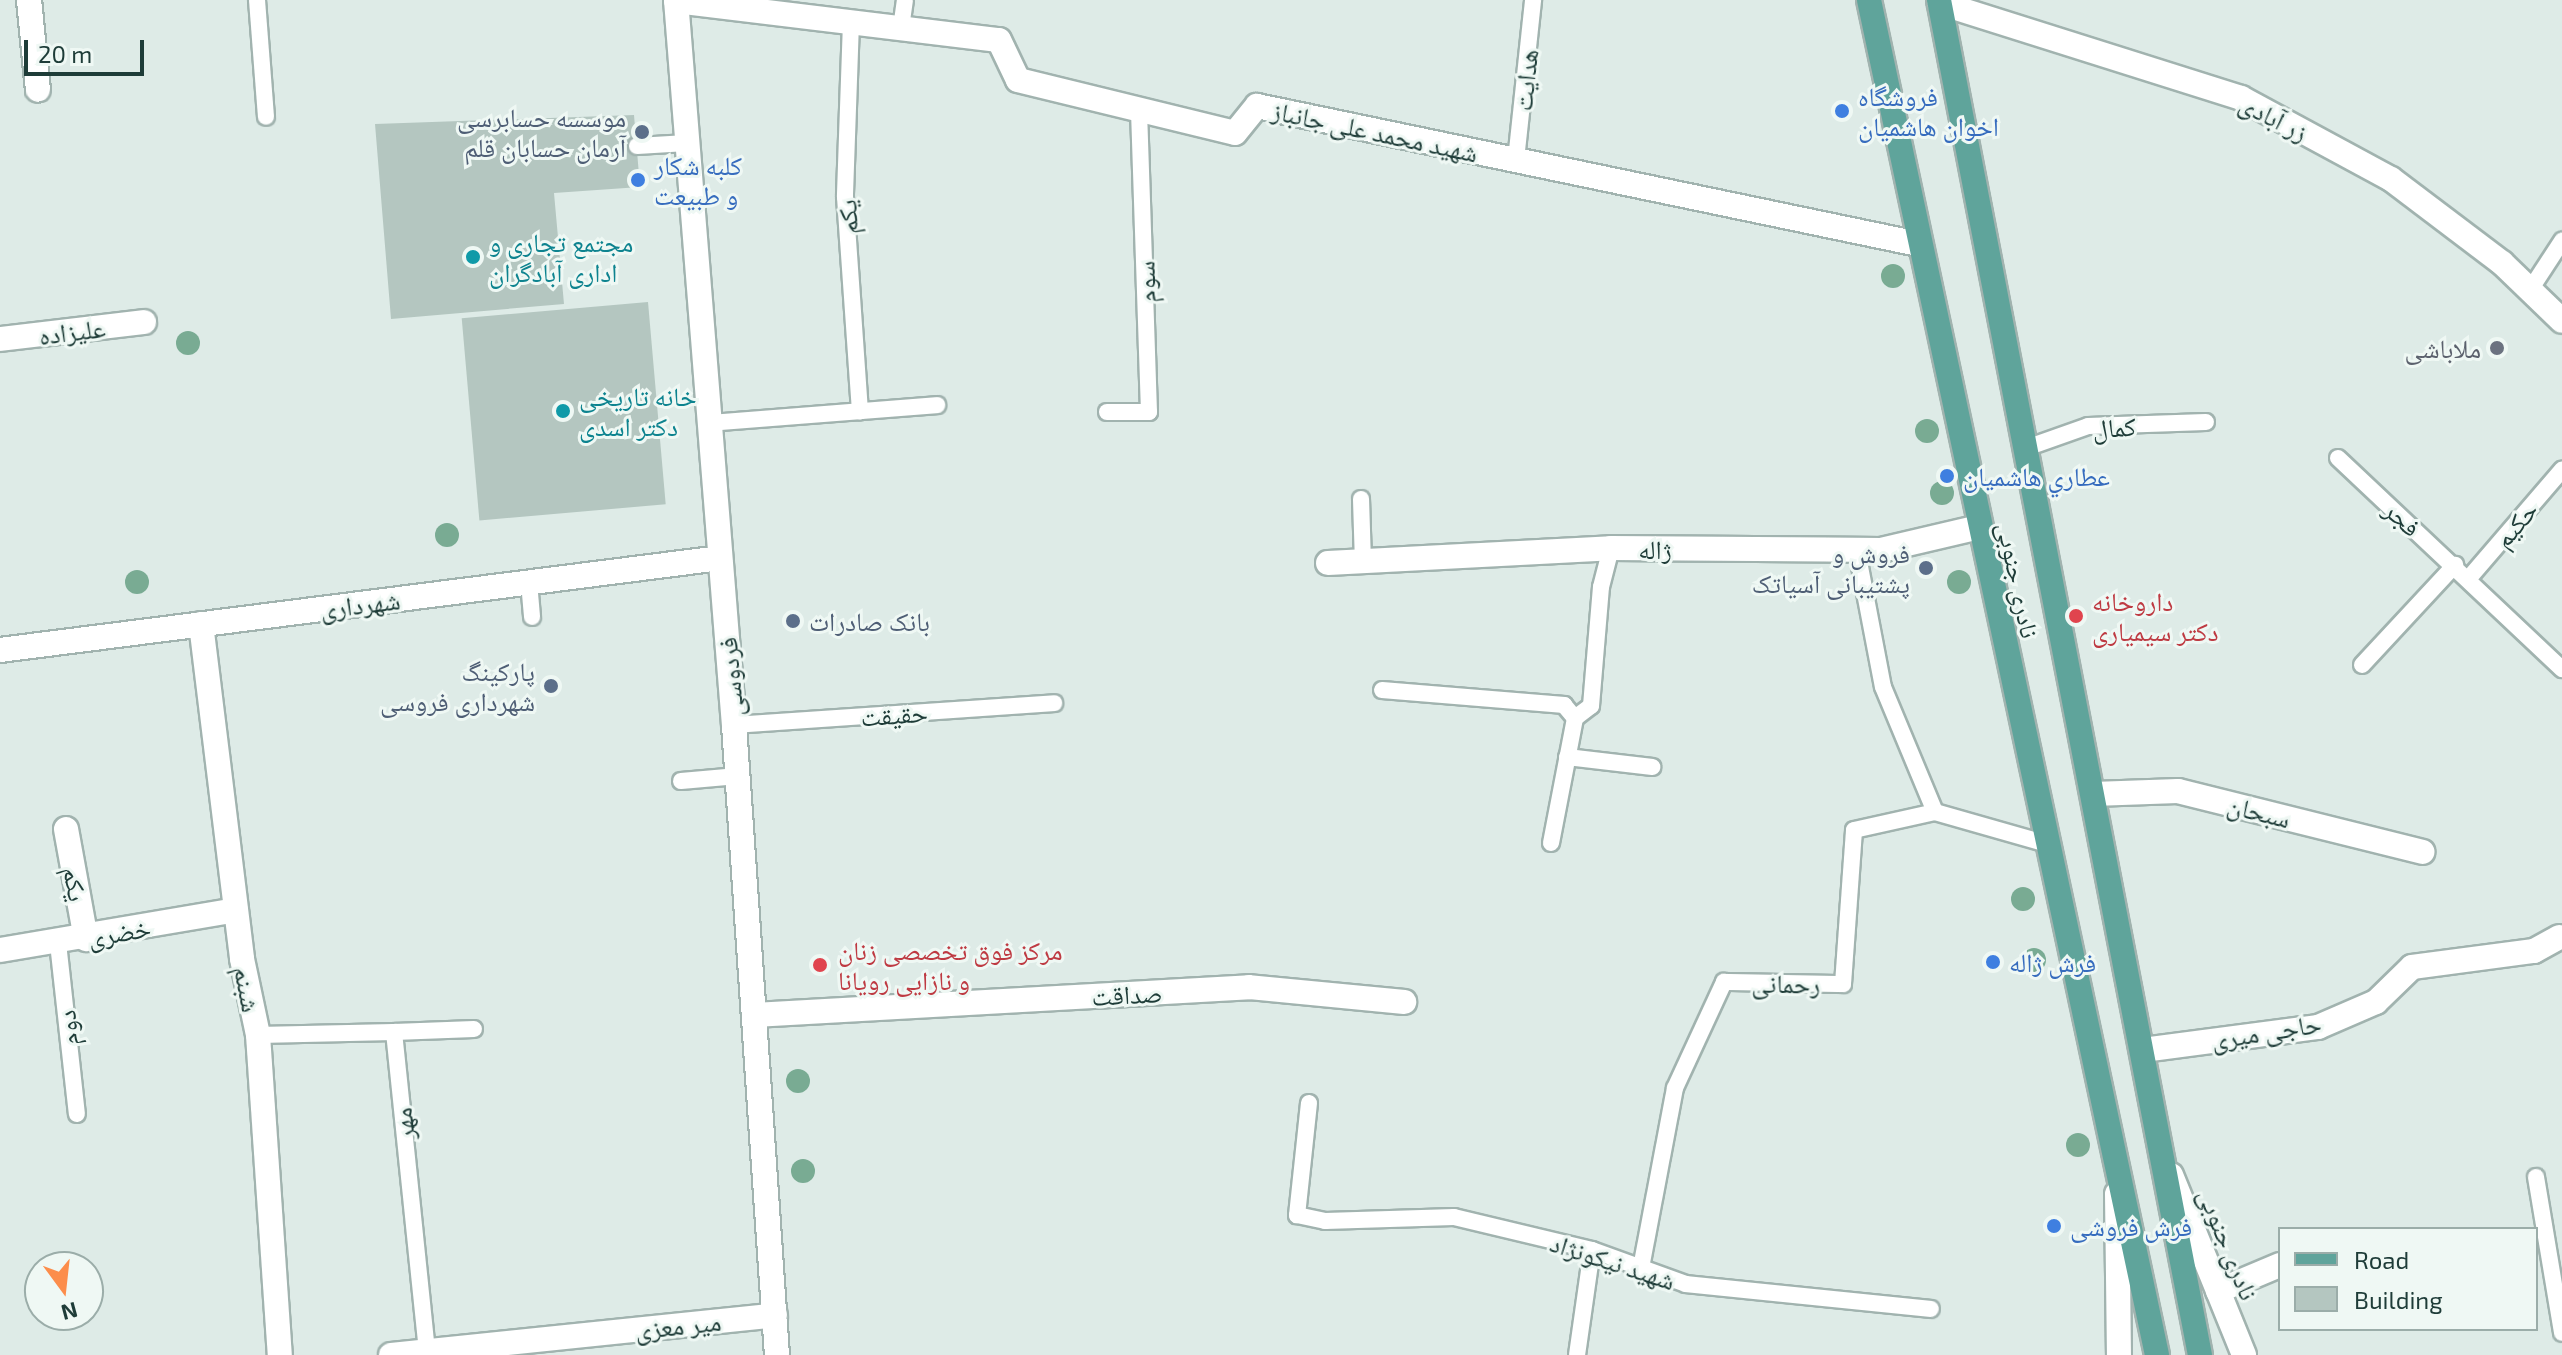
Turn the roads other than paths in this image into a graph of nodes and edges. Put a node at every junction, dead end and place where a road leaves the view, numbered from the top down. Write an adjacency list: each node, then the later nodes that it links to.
1 (29, 0): 10 (street)
2 (257, 0): 12 (lane)
3 (676, 0): 8 (street, شهید محمد علی جانباز); 13 (street, فردوسی)
4 (905, 0): 9 (lane)
5 (1533, 0): 15 (lane, هدایت)
6 (1869, 0): 17 (main road, نادری جنوبی)
7 (1939, 2): 18 (street, زر آبادی); 27 (main road, نادری جنوبی)
8 (851, 22): 9 (street, شهید محمد علی جانباز); 23 (lane, یکم)
9 (901, 28): 11 (street, شهید محمد علی جانباز)
10 (38, 90)
11 (1139, 110): 15 (street, شهید محمد علی جانباز); 24 (lane, سوم)
12 (266, 117)
13 (687, 143): 14 (lane); 26 (street, فردوسی)
14 (637, 146)
15 (1516, 160): 17 (street, شهید محمد علی جانباز)
16 (2562, 241): 18 (lane)
17 (1918, 244): 31 (main road, نادری جنوبی)
18 (2530, 290): 19 (street, زر آبادی)
19 (2562, 321)
20 (144, 322): 21 (street, علیزاده)
21 (0, 339)
22 (937, 405): 23 (lane)
23 (860, 411): 26 (lane)
24 (1107, 412)
25 (2206, 422): 27 (lane, کمال)
26 (709, 423): 34 (street, فردوسی)
27 (2026, 448): 53 (main road, نادری جنوبی)
28 (2338, 458): 37 (lane, فجر)
29 (2562, 470): 38 (lane, حکیم)
30 (1361, 499): 35 (lane)
31 (1979, 527): 33 (street, ژاله); 57 (main road, نادری جنوبی)
32 (1611, 548): 33 (street, ژاله); 35 (street, ژاله); 47 (lane)
33 (1857, 551): 54 (lane)
34 (720, 558): 39 (street, شهرداری); 48 (street, فردوسی)
35 (1363, 562): 36 (street, ژاله)
36 (1328, 563)
37 (2455, 565): 38 (lane, فجر); 43 (lane)
38 (2469, 578): 44 (lane, فجر)
39 (529, 582): 40 (lane); 41 (street, شهرداری)
40 (532, 617)
41 (201, 624): 42 (street, شهرداری); 59 (street, شبنم)
42 (0, 650)
43 (2362, 665)
44 (2562, 669)
45 (1382, 690): 47 (lane)
46 (1054, 703): 48 (lane, حقیقت)
47 (1575, 718): 49 (lane)
48 (734, 725): 51 (street, فردوسی)
49 (1567, 757): 50 (lane); 56 (lane)
50 (1652, 767)
51 (738, 776): 52 (lane); 65 (street, فردوسی)
52 (681, 781)
53 (2093, 794): 58 (street, سبحان); 69 (main road, نادری جنوبی)
54 (1935, 812): 57 (lane, رحمانی); 77 (lane, رحمانی)
55 (66, 829): 61 (street, یکم)
56 (1551, 843)
57 (2047, 844): 73 (main road, نادری جنوبی)
58 (2423, 852)
59 (236, 910): 61 (street, خضری); 68 (street, شبنم)
60 (2559, 937): 69 (street, حاجی میری)
61 (86, 939): 62 (street, خضری)
62 (58, 943): 63 (street, خضری); 71 (lane, دوم)
63 (0, 950)
64 (1404, 1002): 65 (street, صداقت)
65 (754, 1015): 80 (street, فردوسی)
66 (474, 1029): 67 (lane)
67 (394, 1032): 68 (lane); 82 (lane, مهر)
68 (258, 1035): 83 (street, شبنم)
69 (2143, 1050): 72 (main road, نادری جنوبی)
70 (1309, 1103): 75 (lane, شهید نیکونژاد)
71 (77, 1114)
72 (2163, 1154): 78 (street, نادری جنوبی); 89 (main road, نادری جنوبی)
73 (2116, 1172): 87 (street, نادری جنوبی); 88 (main road, نادری جنوبی)
74 (2536, 1177): 81 (lane)
75 (1592, 1250): 77 (lane, شهید نیکونژاد); 86 (lane)
76 (2278, 1266): 78 (street)
77 (1641, 1268): 79 (lane, شهید نیکونژاد)
78 (2218, 1291): 90 (street, نادری جنوبی)
79 (1931, 1309)
80 (775, 1315): 82 (street, میر معزی); 85 (street, فردوسی)
81 (2562, 1333)
82 (427, 1351): 84 (street, میر معزی)
83 (280, 1355)
84 (391, 1355)
85 (777, 1355)
86 (1577, 1355)
87 (2119, 1355)
88 (2157, 1355)
89 (2200, 1355)
90 (2244, 1355)

